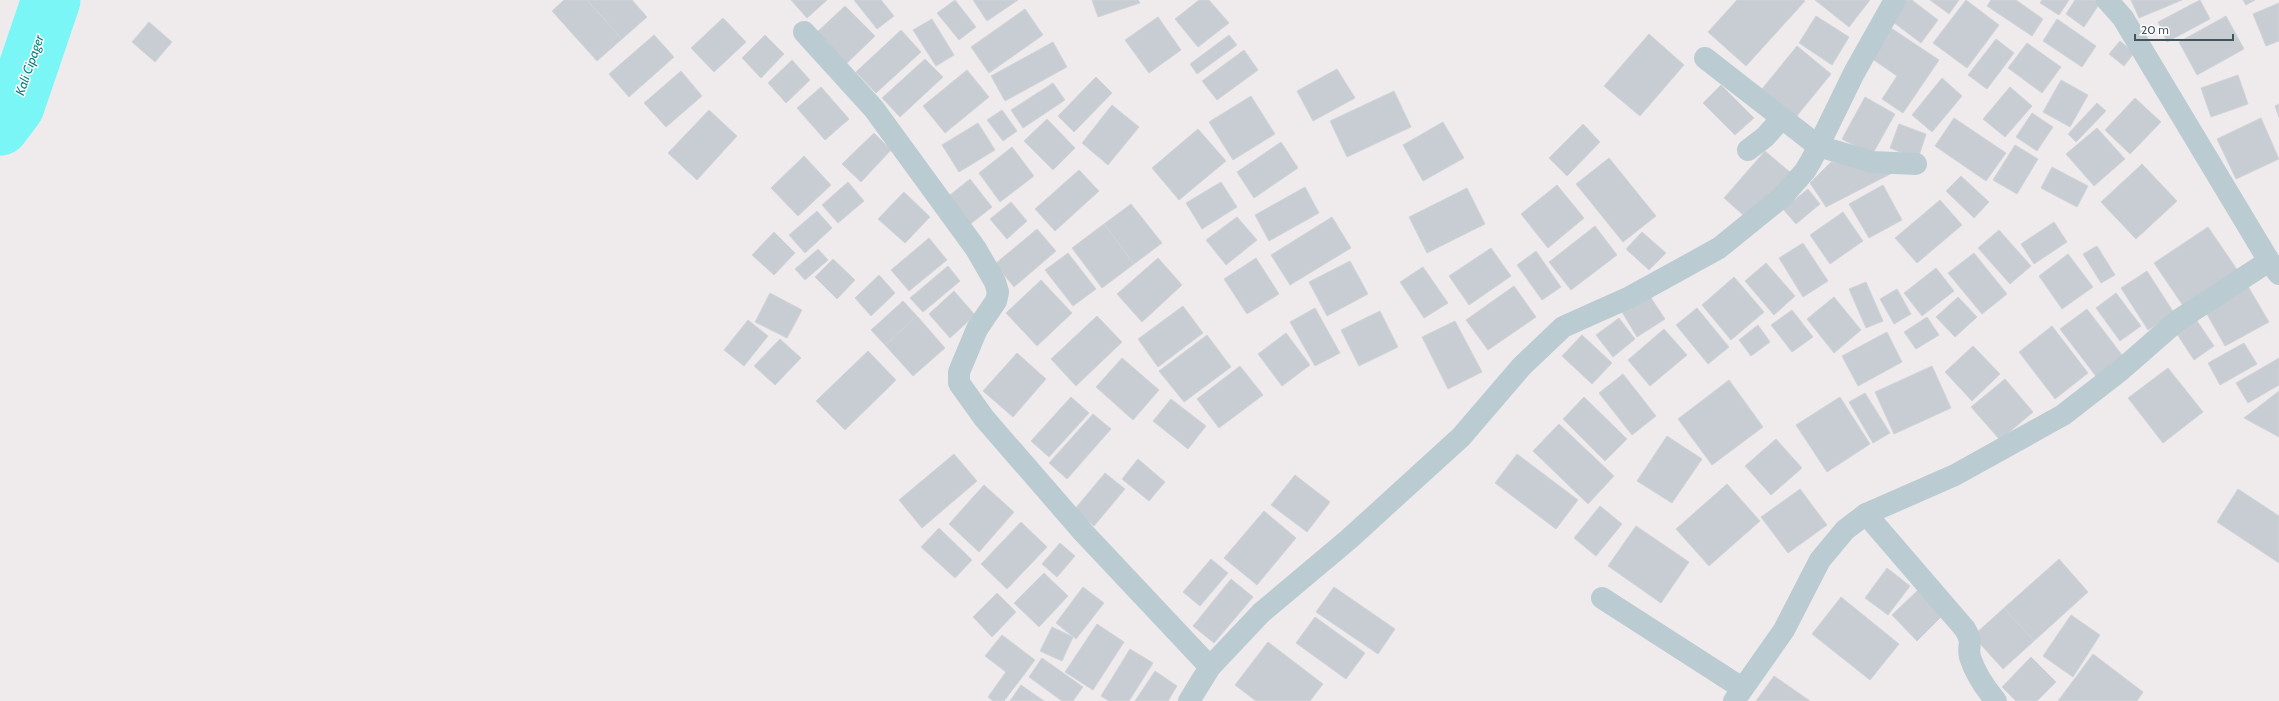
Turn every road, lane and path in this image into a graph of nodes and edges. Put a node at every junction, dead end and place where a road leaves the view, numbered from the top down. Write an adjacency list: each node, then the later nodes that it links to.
1 (1895, 0): 6 (street)
2 (2107, 0): 9 (street)
3 (804, 32): 12 (street)
4 (1705, 58): 5 (street)
5 (1782, 118): 6 (street); 7 (street)
6 (1818, 146): 8 (street); 12 (street)
7 (1748, 150)
8 (1916, 164)
9 (2274, 268): 10 (street)
10 (1866, 514): 13 (street); 15 (street)
11 (1602, 598): 13 (street)
12 (1210, 667): 14 (street)
13 (1738, 695)
14 (1189, 701)
15 (1996, 701)

